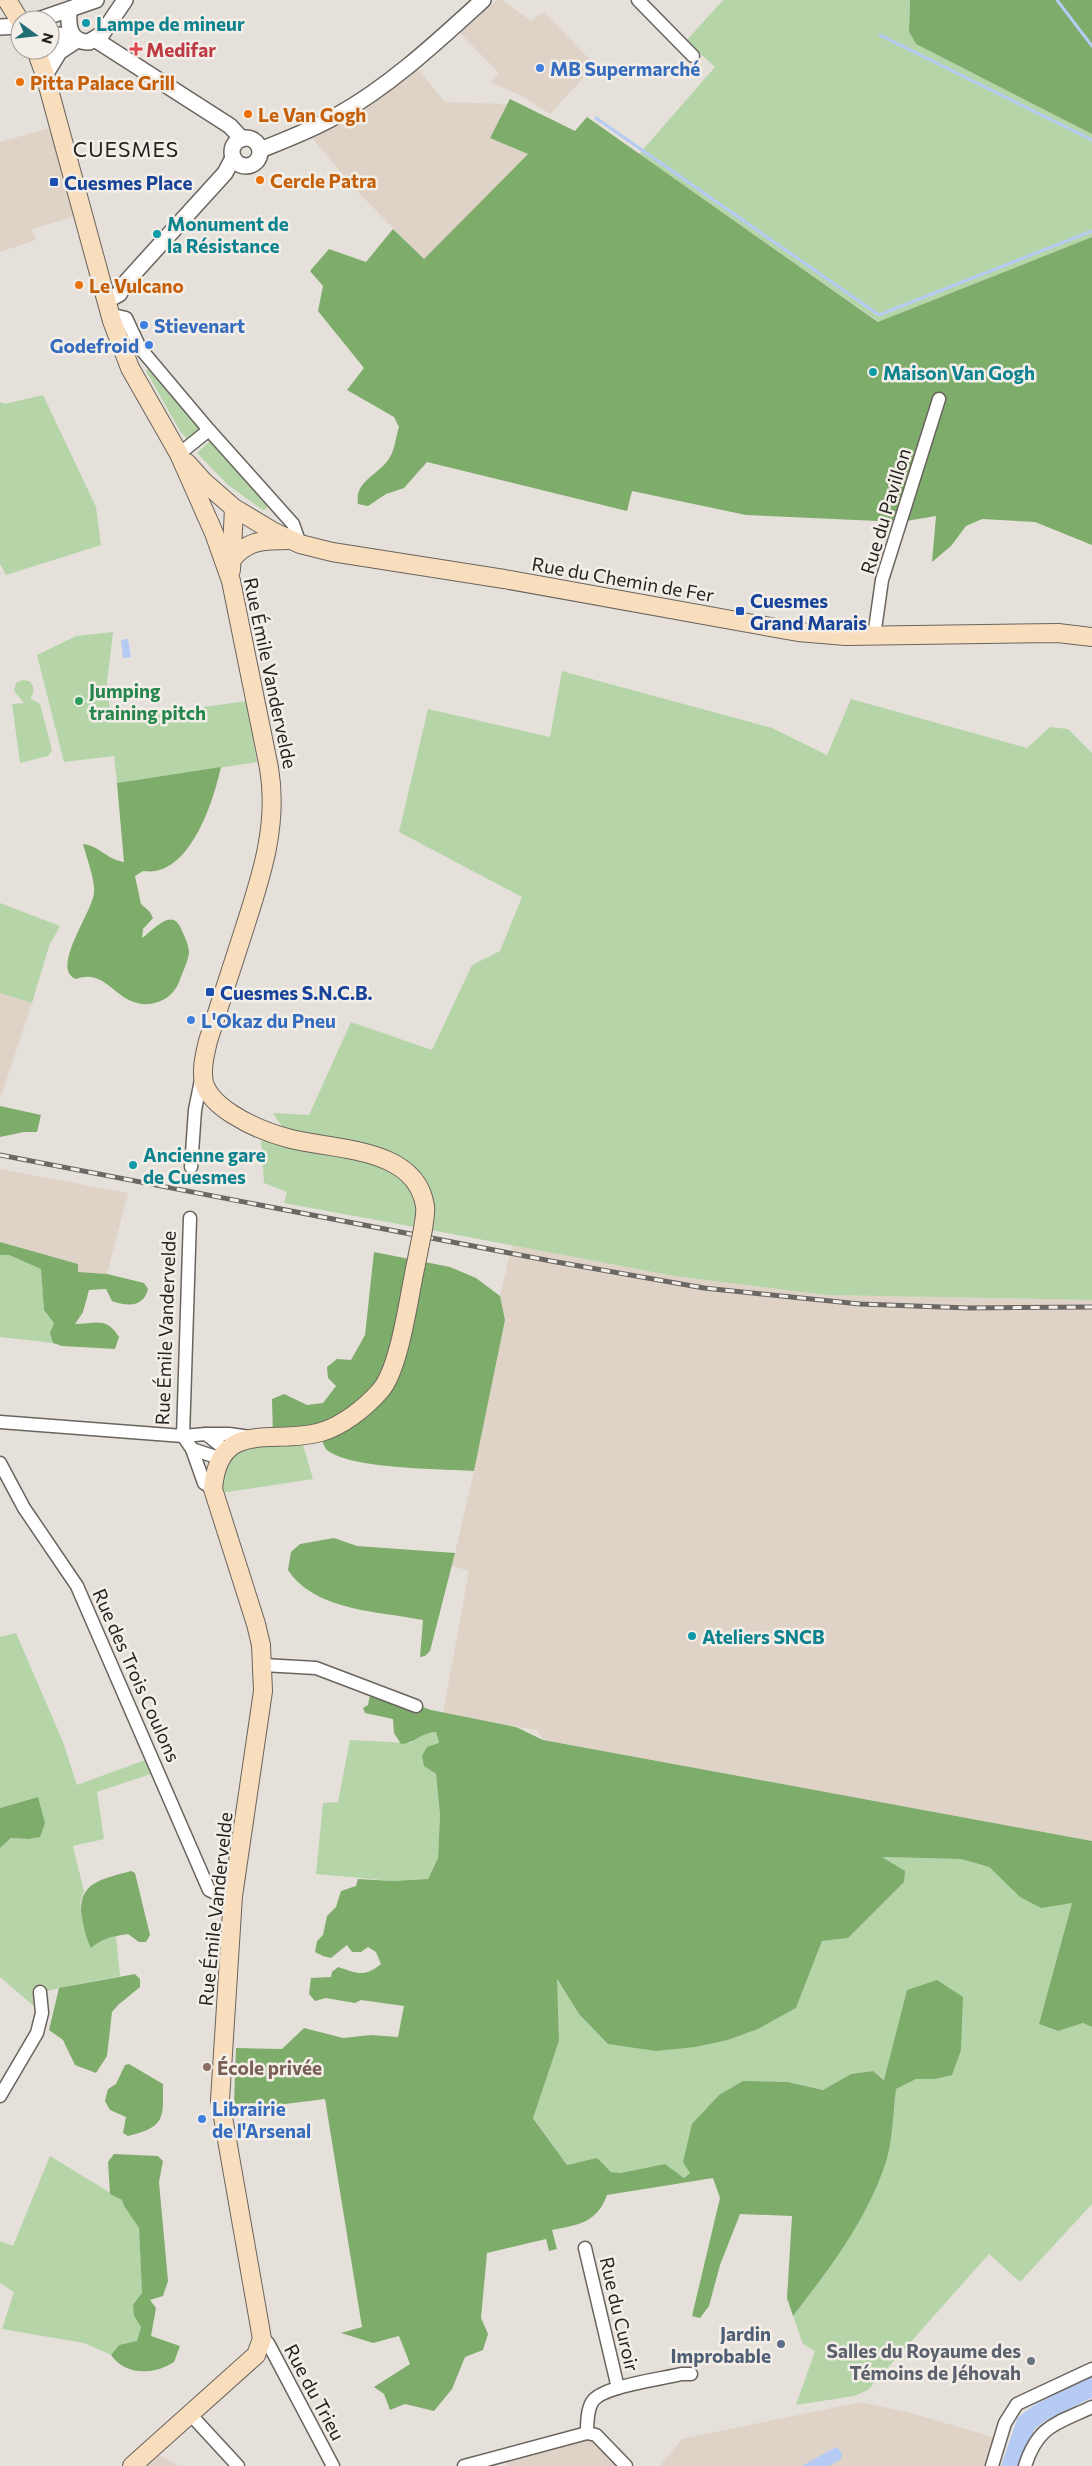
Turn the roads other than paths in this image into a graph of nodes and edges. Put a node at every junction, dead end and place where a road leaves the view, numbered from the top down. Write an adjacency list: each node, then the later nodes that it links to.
1 (125, 0): 7 (street)
2 (483, 0): 14 (street)
3 (638, 0): 10 (street)
4 (91, 2): 5 (street); 7 (street)
5 (69, 10): 6 (street); 9 (street)
6 (60, 13)
7 (100, 35): 9 (street); 13 (street)
8 (60, 36): 9 (street)
9 (75, 38): 12 (street)
10 (693, 56)
11 (40, 60): 12 (main road, Rue Émile Vandervelde)
12 (45, 75): 17 (main road, Rue Émile Vandervelde)
13 (242, 139): 14 (street); 15 (street)
14 (260, 150): 15 (street)
15 (238, 162): 16 (street)
16 (128, 281): 17 (street); 18 (street)
17 (100, 282): 18 (main road, Rue Émile Vandervelde)
18 (107, 307): 20 (street); 21 (main road, Rue Émile Vandervelde)
19 (939, 399): 27 (street, Rue du Pavillon)
20 (209, 430): 21 (street); 24 (street)
21 (179, 454): 22 (main road, Rue du Chemin de Fer); 23 (main road, Rue Émile Vandervelde)
22 (234, 508): 23 (main road); 24 (main road, Rue du Chemin de Fer); 25 (main road)
23 (214, 533): 26 (main road, Rue Émile Vandervelde)
24 (295, 542): 25 (main road); 27 (main road, Rue du Chemin de Fer)
25 (232, 559): 26 (main road)
26 (231, 581): 29 (main road, Rue Émile Vandervelde)
27 (874, 636): 28 (main road, Rue du Chemin de Fer)
28 (1092, 637)
29 (203, 1070): 30 (street, Rue Émile Vandervelde); 35 (main road, Rue Émile Vandervelde, bridge)
30 (191, 1167)
31 (190, 1218): 34 (street, Rue Émile Vandervelde)
32 (0, 1422): 34 (street)
33 (206, 1434): 34 (street); 35 (street); 37 (street)
34 (182, 1436): 36 (street, Rue Émile Vandervelde)
35 (253, 1438): 37 (main road, Rue Émile Vandervelde)
36 (192, 1449): 37 (street); 39 (street, Rue Émile Vandervelde)
37 (223, 1454): 39 (main road, Rue Émile Vandervelde)
38 (0, 1463): 42 (street, Rue des Trois Coulons)
39 (212, 1489): 40 (main road, Rue Émile Vandervelde)
40 (263, 1665): 41 (street); 42 (main road, Rue Émile Vandervelde)
41 (416, 1706)
42 (233, 1896): 46 (main road, Rue Émile Vandervelde)
43 (40, 1992): 44 (street)
44 (0, 2096)
45 (585, 2248): 49 (street, Rue du Curoir)
46 (262, 2339): 51 (main road); 55 (street, Rue du Trieu)
47 (1092, 2369): 58 (street)
48 (691, 2374): 49 (street, Rue du Curoir)
49 (618, 2388): 52 (street, Rue du Curoir)
50 (1092, 2406): 59 (street)
51 (191, 2414): 53 (main road); 54 (street)
52 (587, 2433): 56 (street); 57 (street)
53 (132, 2466)
54 (238, 2466)
55 (333, 2466)
56 (464, 2466)
57 (626, 2466)
58 (992, 2466)
59 (1025, 2466)

